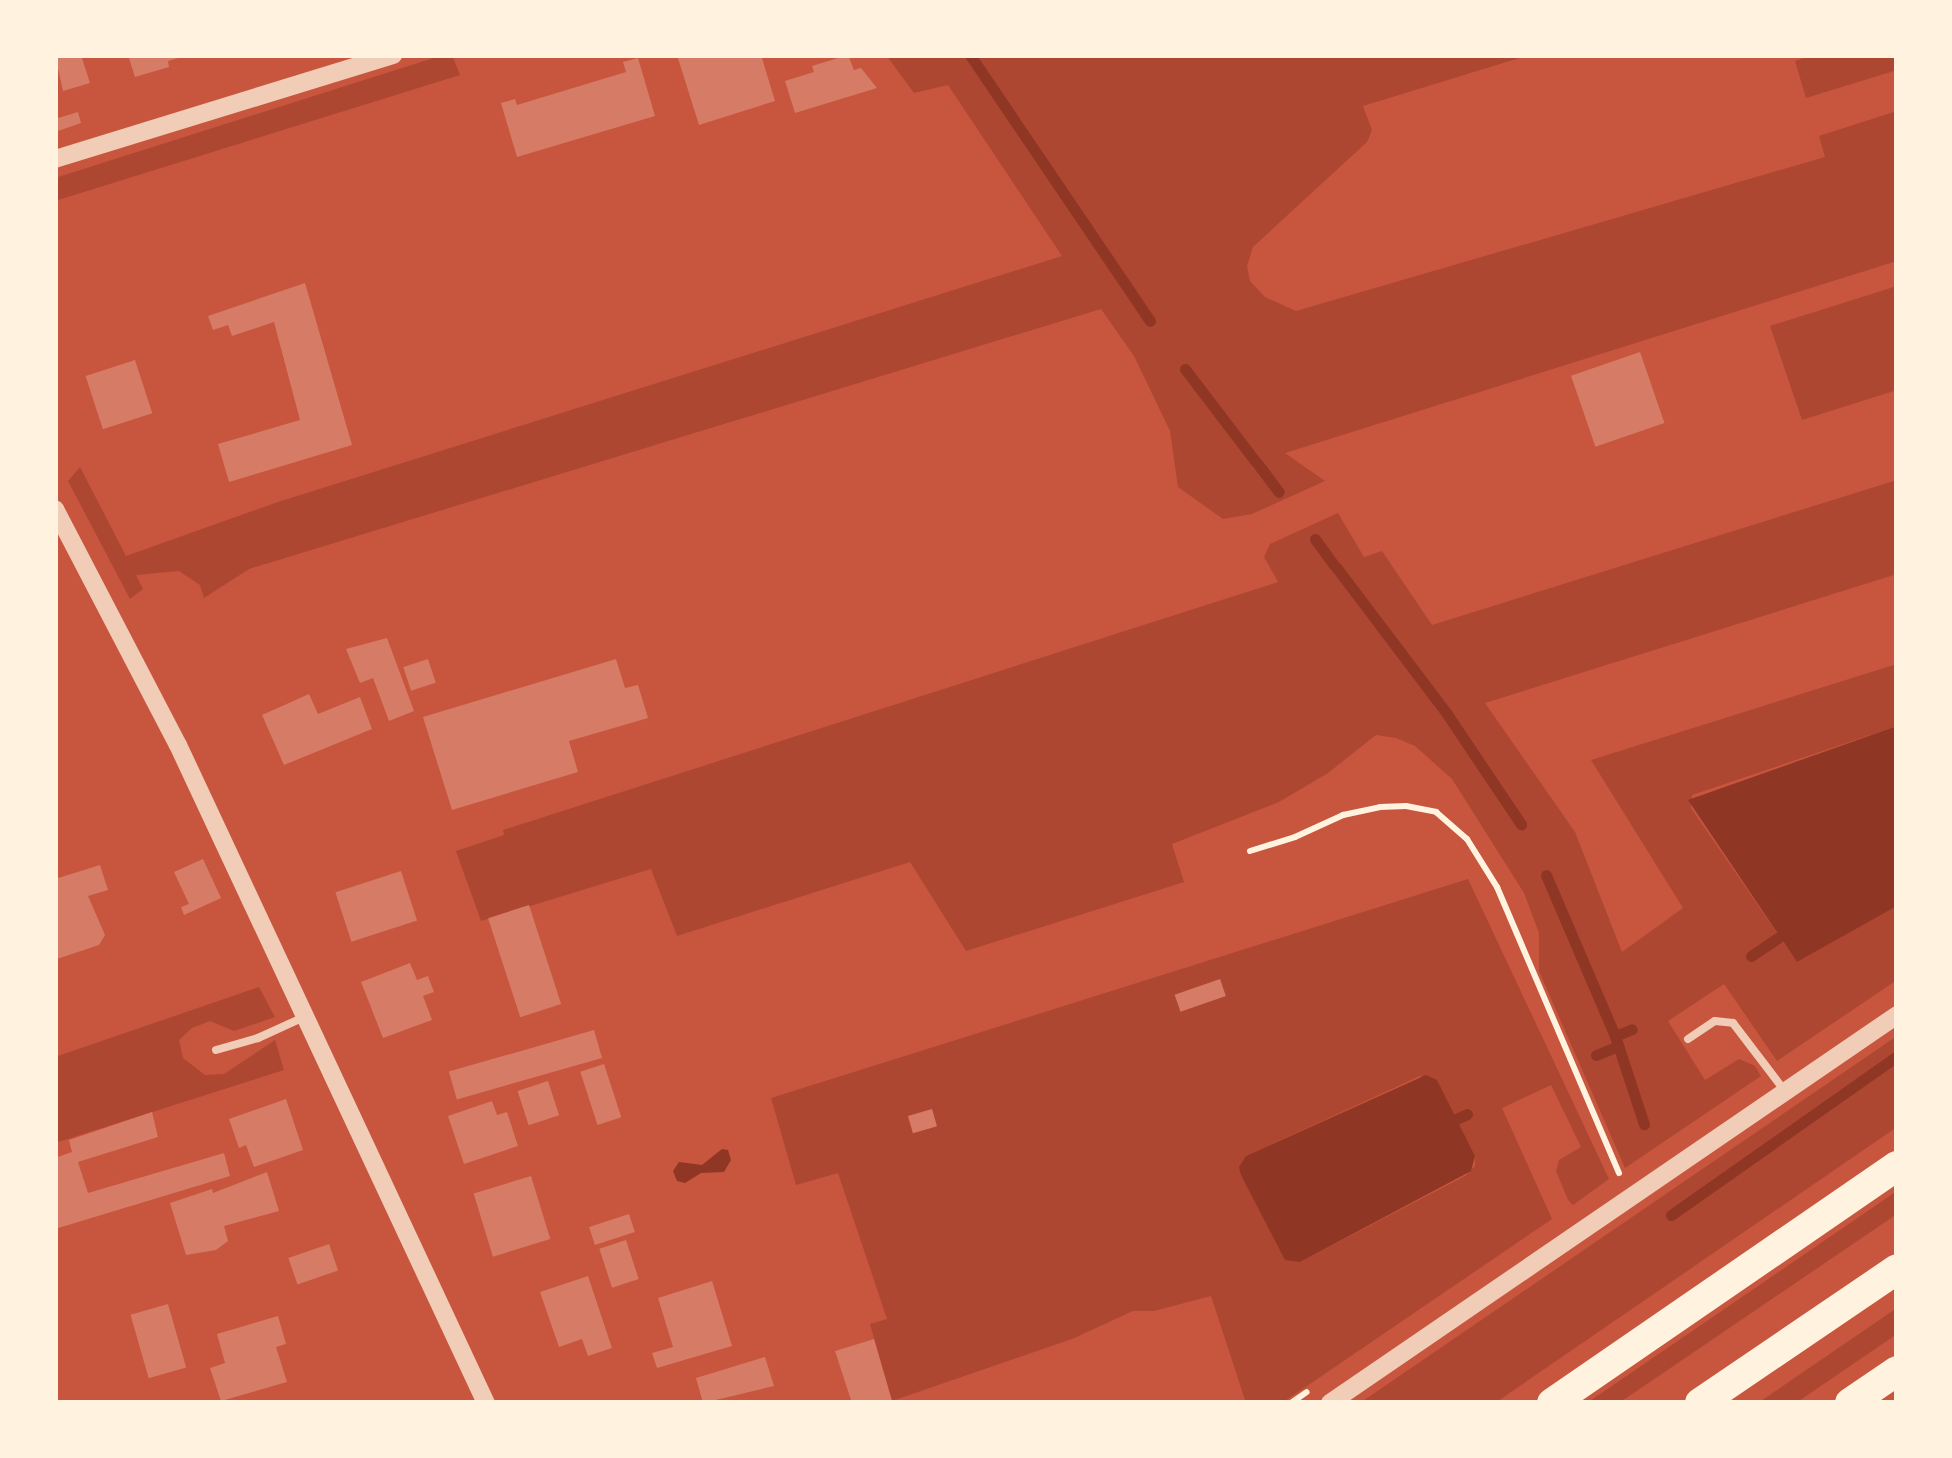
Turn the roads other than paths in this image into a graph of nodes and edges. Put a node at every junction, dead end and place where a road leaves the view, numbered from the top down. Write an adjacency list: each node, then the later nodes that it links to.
1 (393, 55): 2 (street)
2 (55, 159)
3 (55, 509): 5 (street)
4 (1897, 1015): 8 (street)
5 (304, 1017): 7 (lane); 12 (street)
6 (1688, 1039): 8 (lane)
7 (216, 1050)
8 (1785, 1092): 13 (street)
9 (1897, 1166): 14 (highway)
10 (1897, 1268): 15 (highway)
11 (1897, 1371): 16 (highway)
12 (486, 1403)
13 (1330, 1403)
14 (1552, 1403)
15 (1700, 1403)
16 (1850, 1403)

